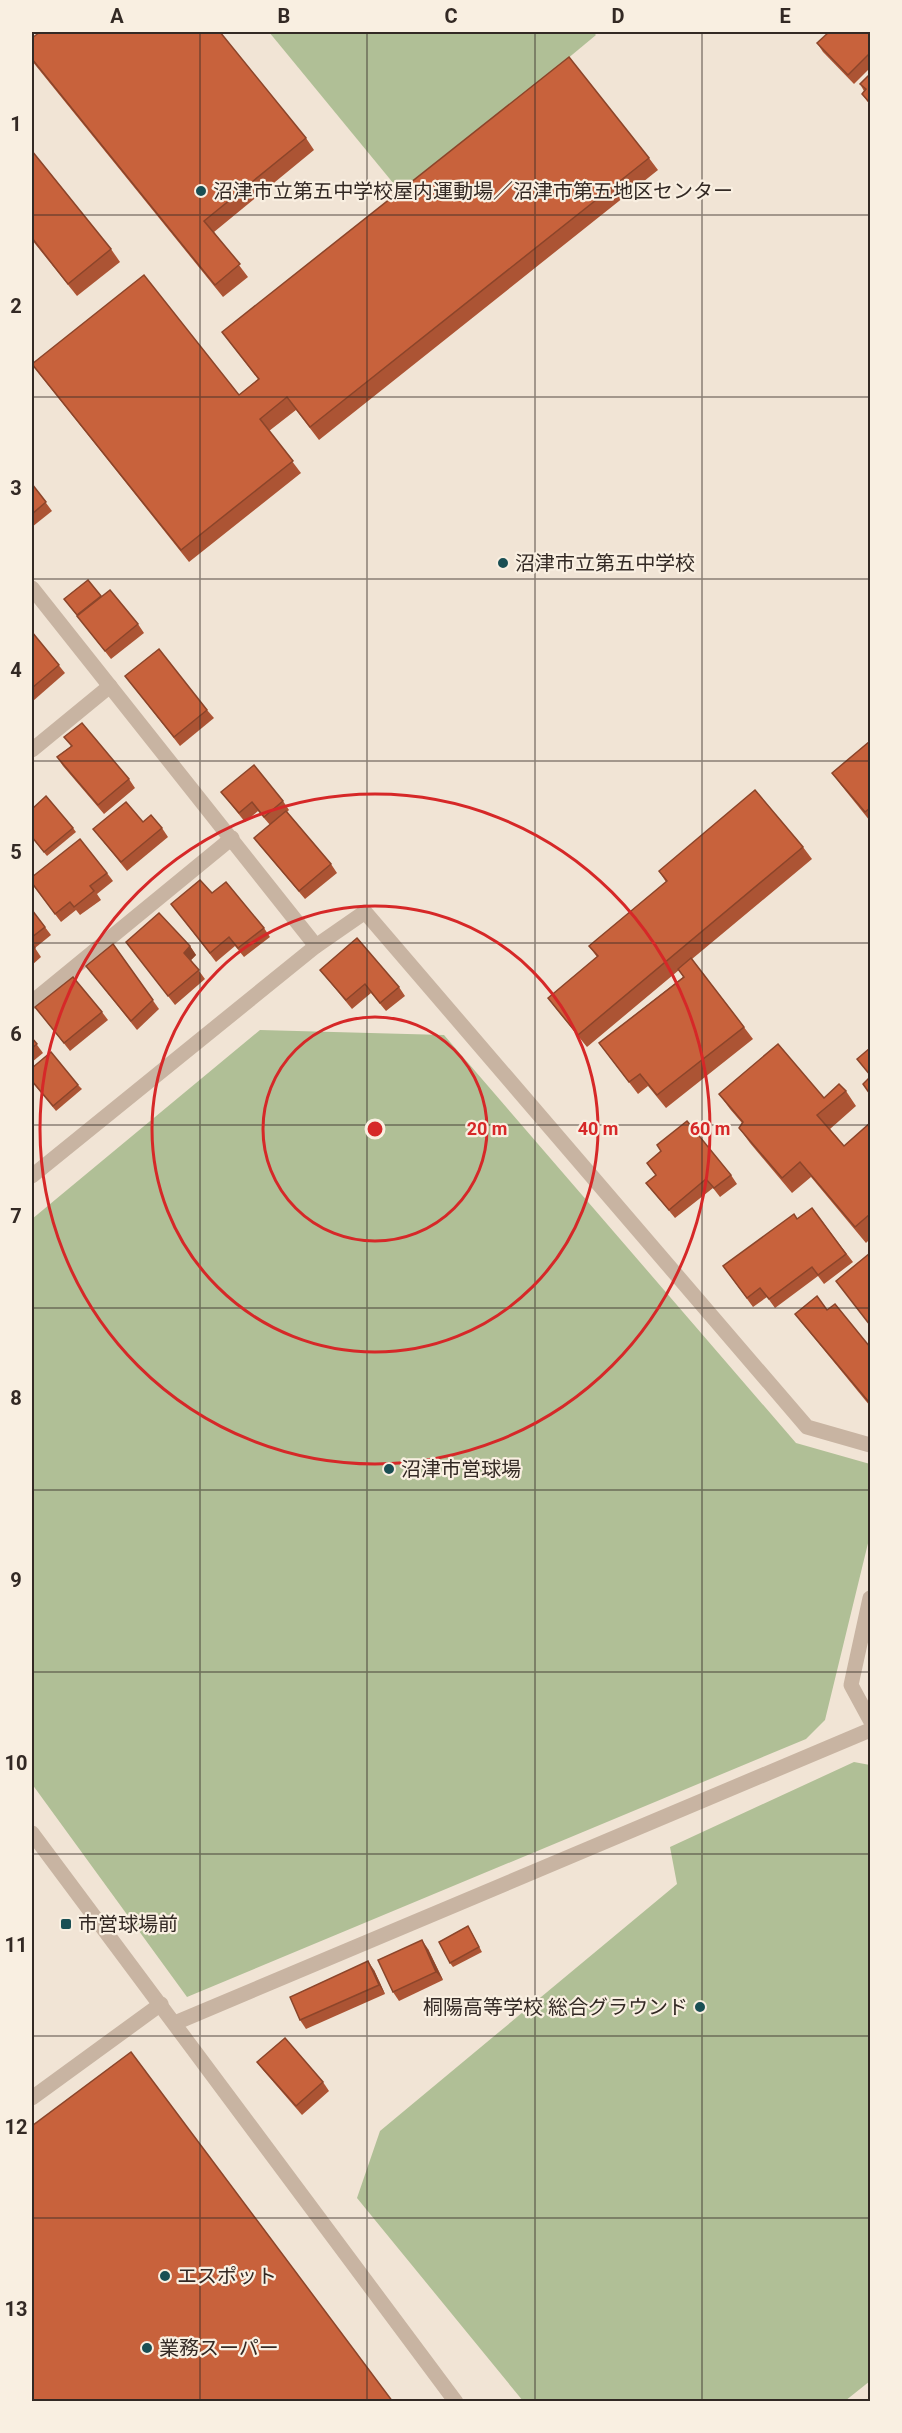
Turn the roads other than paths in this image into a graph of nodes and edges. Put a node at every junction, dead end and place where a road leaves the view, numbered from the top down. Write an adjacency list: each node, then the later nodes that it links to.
1 (34, 595): 2 (street)
2 (110, 686): 3 (street); 4 (street)
3 (32, 750)
4 (232, 838): 5 (street); 6 (street)
5 (316, 946): 7 (street); 8 (street)
6 (32, 1002)
7 (32, 1176)
8 (870, 1445)
9 (870, 1598): 10 (street)
10 (870, 1720)
11 (870, 1730): 14 (street)
12 (32, 1833): 13 (street)
13 (160, 2004): 14 (street); 15 (street)
14 (175, 2023): 16 (street)
15 (32, 2098)
16 (456, 2402)

